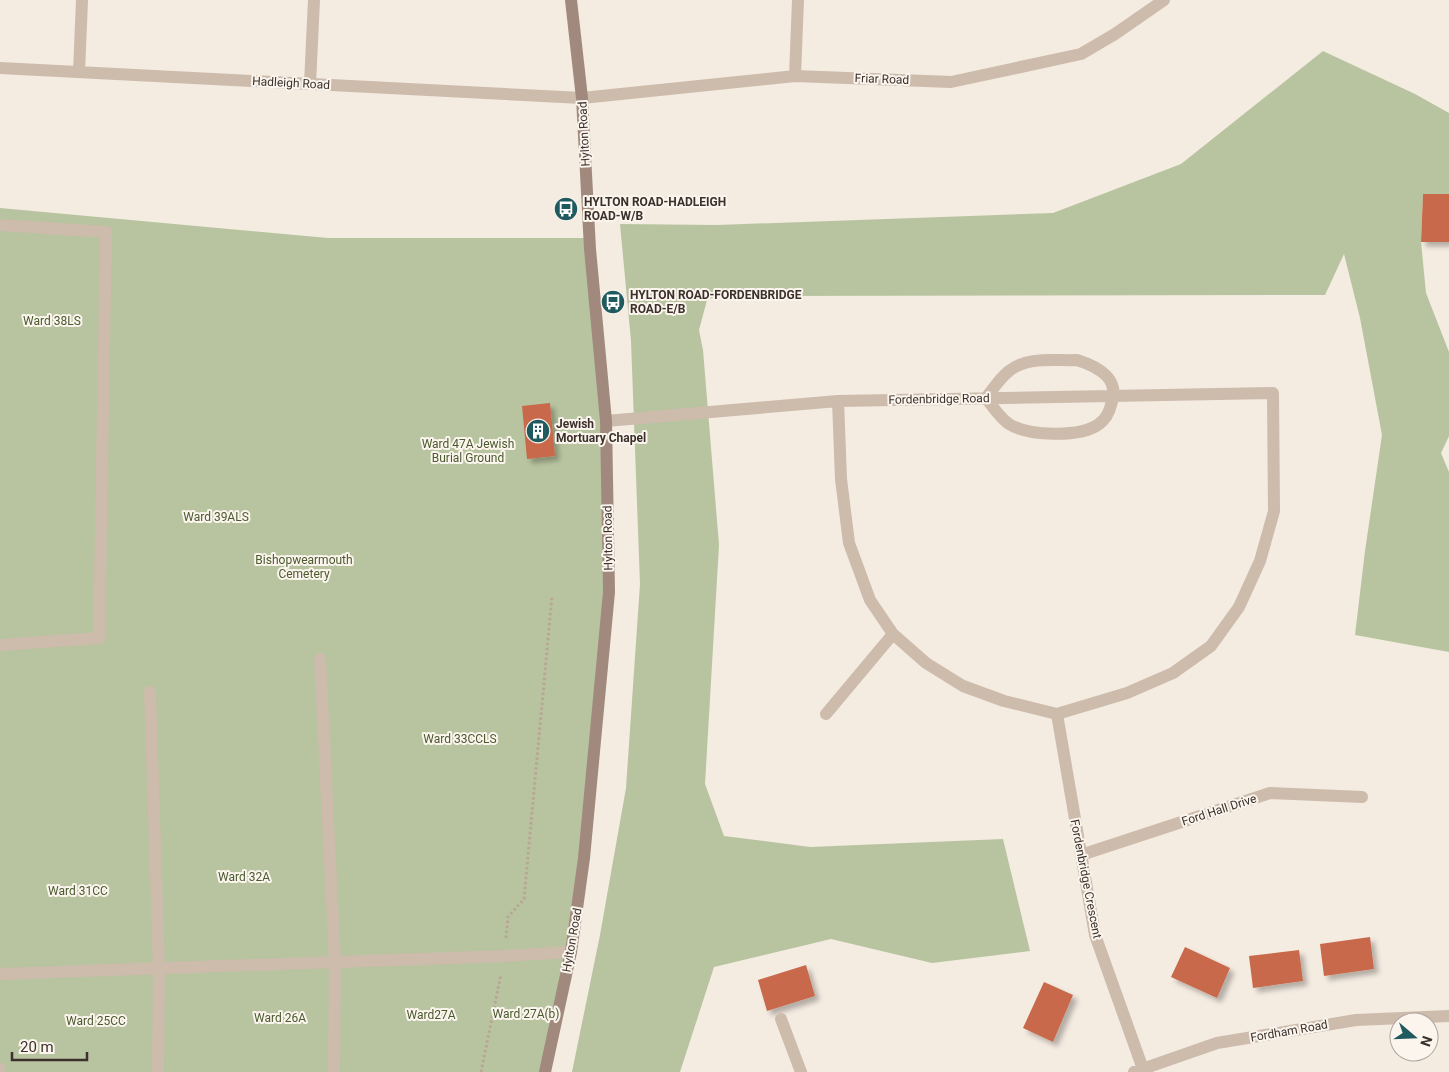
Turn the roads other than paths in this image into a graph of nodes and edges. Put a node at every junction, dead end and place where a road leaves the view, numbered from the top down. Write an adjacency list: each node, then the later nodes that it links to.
1 (82, 0): 7 (street)
2 (314, 0): 9 (street)
3 (571, 0): 10 (street, Hylton Road)
4 (798, 0): 8 (street)
5 (1164, 0): 8 (street, Friar Road)
6 (0, 68): 7 (street, Hadleigh Road)
7 (79, 72): 9 (street, Hadleigh Road)
8 (795, 76): 10 (street, Friar Road)
9 (310, 84): 10 (street, Hadleigh Road)
10 (582, 98): 15 (street, Hylton Road)
11 (0, 225): 17 (street)
12 (1115, 396): 13 (street, Fordenbridge Road); 13 (street); 13 (street); 21 (street, Fordenbridge Road)
13 (986, 398): 14 (street, Fordenbridge Road)
14 (838, 401): 15 (street, Fordenbridge Road); 16 (street)
15 (606, 421): 24 (street, Hylton Road)
16 (893, 634): 20 (street); 21 (street)
17 (0, 645)
18 (320, 659): 25 (street)
19 (150, 692): 26 (street)
20 (826, 714)
21 (1057, 714): 23 (street, Fordenbridge Crescent)
22 (1362, 797): 23 (street, Ford Hall Drive)
23 (1081, 855): 30 (street, Fordenbridge Crescent)
24 (571, 952): 25 (street); 33 (street, Hylton Road)
25 (335, 962): 26 (street); 32 (street)
26 (159, 968): 27 (street); 31 (street)
27 (0, 974)
28 (1449, 1016): 30 (street, Fordham Road)
29 (781, 1019): 34 (street)
30 (1139, 1070)
31 (158, 1072)
32 (334, 1072)
33 (545, 1072)
34 (801, 1072)

